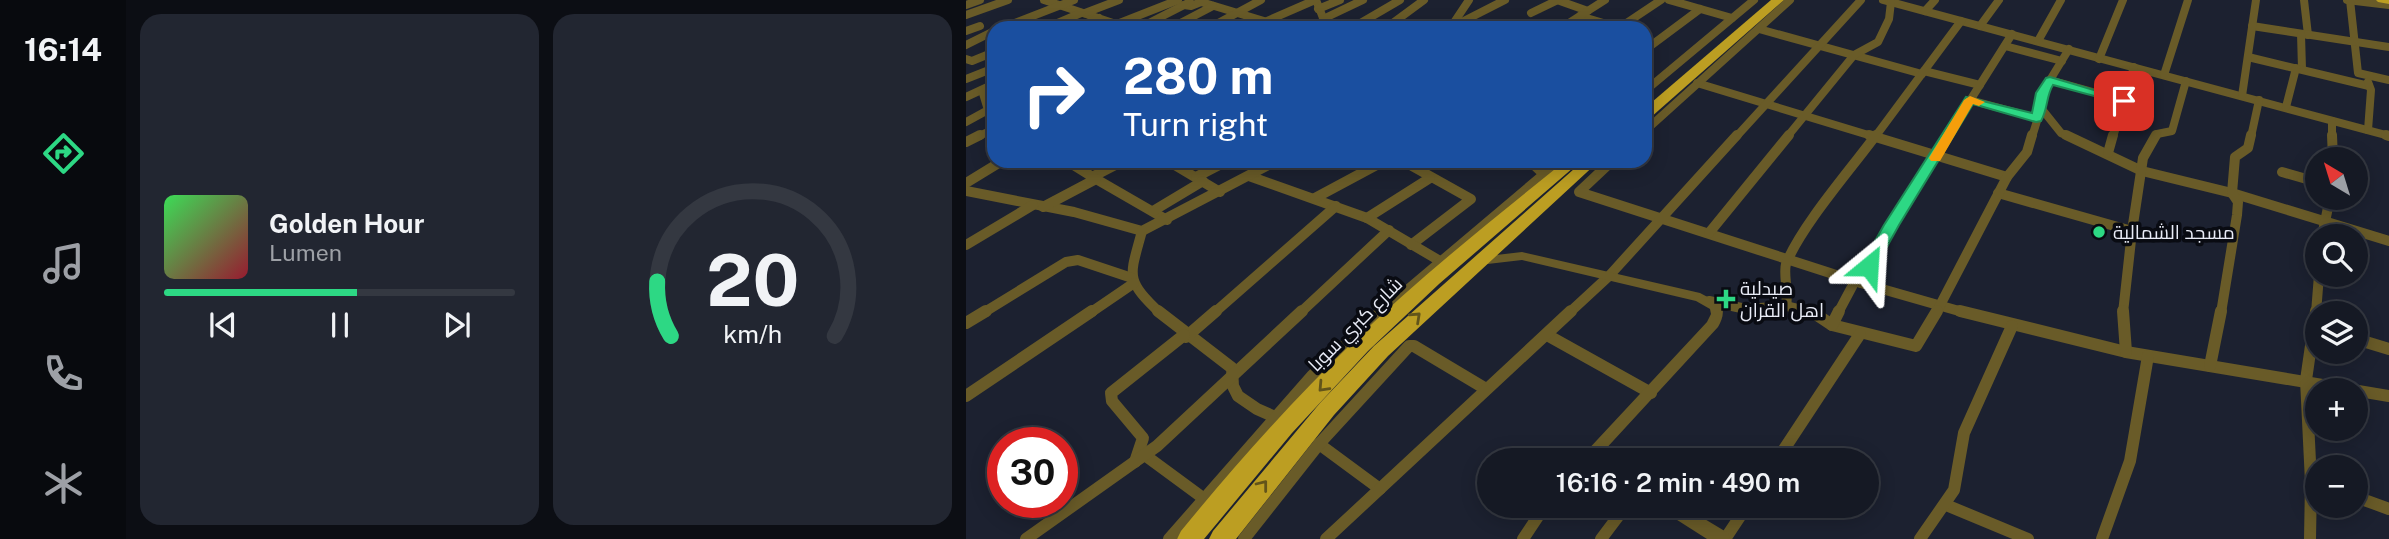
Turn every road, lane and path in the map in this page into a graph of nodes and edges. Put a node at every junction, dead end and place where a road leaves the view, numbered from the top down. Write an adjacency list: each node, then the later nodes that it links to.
1 (980, 0): 41 (street)
2 (1008, 0): 41 (street)
3 (1044, 0): 37 (street)
4 (1074, 0): 37 (street)
5 (1119, 0): 45 (street)
6 (1194, 0): 34 (street)
7 (1261, 0): 47 (street)
8 (1315, 0): 39 (street); 59 (street)
9 (1340, 0): 39 (street)
10 (1363, 0): 61 (street)
11 (1400, 0): 62 (street)
12 (1424, 0): 63 (street)
13 (1469, 0): 64 (street)
14 (1505, 0): 65 (street)
15 (1558, 0): 43 (street); 46 (street)
16 (1605, 0): 43 (street)
17 (1661, 0): 68 (street)
18 (1669, 0): 40 (street)
19 (1754, 0): 50 (street)
20 (1766, 0): 106 (highway)
21 (1778, 0): 117 (highway)
22 (1790, 0): 73 (street)
23 (1861, 0): 83 (street)
24 (1935, 0): 44 (street)
25 (1999, 0): 71 (street)
26 (2062, 0): 79 (street)
27 (2123, 0): 91 (street)
28 (2188, 0): 97 (street)
29 (2256, 0): 72 (street)
30 (2304, 0): 77 (street)
31 (2348, 0): 36 (street); 80 (street)
32 (2382, 0): 36 (highway)
33 (1887, 1): 44 (street); 88 (street)
34 (1181, 3): 35 (street); 42 (street); 56 (street)
35 (1212, 3): 47 (street); 57 (street)
36 (2389, 3)
37 (1060, 6): 45 (street); 51 (street)
38 (1135, 8): 42 (street)
39 (1318, 9): 60 (street)
40 (1700, 9): 50 (street); 82 (street)
41 (968, 11)
42 (1145, 11): 55 (street)
43 (1588, 11): 48 (street)
44 (1925, 11): 69 (street)
45 (1083, 13): 49 (street); 52 (street)
46 (1531, 13)
47 (1236, 14): 58 (street); 59 (street)
48 (1580, 16): 66 (street); 67 (street)
49 (1099, 18): 53 (street); 54 (street)
50 (1732, 18): 105 (street)
51 (1020, 21)
52 (1063, 21)
53 (1092, 21)
54 (1108, 21)
55 (1132, 21)
56 (1151, 21)
57 (1183, 21)
58 (1222, 21)
59 (1264, 21)
60 (1324, 21)
61 (1328, 21)
62 (1364, 21)
63 (1396, 21)
64 (1456, 21)
65 (1464, 21)
66 (1572, 21)
67 (1597, 21)
68 (1630, 21)
69 (1961, 21): 71 (street); 96 (street)
70 (980, 26): 74 (street)
71 (1980, 26): 76 (street)
72 (2252, 26): 77 (street); 89 (street)
73 (1759, 29): 83 (street); 103 (street)
74 (966, 33): 78 (street)
75 (987, 34): 78 (street)
76 (2012, 34): 79 (street); 84 (street)
77 (2304, 34): 80 (street); 94 (street)
78 (977, 38): 81 (street)
79 (2038, 41): 86 (street)
80 (2354, 41): 85 (street); 102 (street)
81 (966, 45)
82 (1652, 45)
83 (1819, 46): 88 (street); 114 (street)
84 (2005, 46): 92 (street); 104 (street)
85 (2389, 47)
86 (2069, 49): 91 (street); 92 (street)
87 (987, 55): 90 (street)
88 (1854, 55): 96 (street); 120 (street)
89 (2248, 57): 94 (street); 109 (street)
90 (966, 59)
91 (2099, 59): 93 (street)
92 (2062, 61): 99 (street)
93 (2134, 67): 97 (street); 113 (street)
94 (2299, 69): 102 (street); 116 (street)
95 (987, 71): 98 (street)
96 (1923, 72): 104 (street); 127 (street)
97 (2164, 75): 101 (street)
98 (966, 79)
99 (2050, 80): 113 (street); 119 (street)
100 (2389, 80): 102 (street)
101 (2186, 81): 109 (street); 145 (street)
102 (2368, 81): 124 (street)
103 (1697, 83): 114 (street); 123 (street)
104 (1980, 85): 111 (street)
105 (1652, 87)
106 (1652, 87)
107 (987, 88): 108 (street)
108 (982, 90): 110 (street); 115 (street)
109 (2242, 96): 112 (street)
110 (966, 97)
111 (1970, 100): 119 (street); 131 (street)
112 (2259, 100): 116 (street); 158 (street)
113 (2124, 101): 130 (street)
114 (1766, 104): 120 (street); 165 (street)
115 (987, 107)
116 (2286, 107): 121 (street)
117 (1652, 109)
118 (987, 111): 122 (street)
119 (2038, 113): 130 (street); 149 (street)
120 (1803, 116): 127 (street); 172 (street)
121 (2332, 121): 124 (street); 129 (street)
122 (966, 122)
123 (1652, 125)
124 (2368, 130): 126 (street)
125 (987, 132): 128 (street)
126 (2389, 136)
127 (1873, 138): 131 (street); 178 (street)
128 (966, 142)
129 (2333, 147)
130 (2108, 153): 145 (street)
131 (1936, 157): 149 (street); 183 (street)
132 (991, 168): 154 (street)
133 (1078, 168): 150 (street)
134 (1111, 168): 150 (street)
135 (1180, 168): 152 (street)
136 (1216, 168): 152 (street)
137 (1263, 168): 147 (street)
138 (1371, 168): 159 (street)
139 (1414, 168): 151 (street)
140 (1538, 168): 148 (street)
141 (1555, 168): 148 (street)
142 (1563, 168): 148 (highway, شارع كبري سوبا)
143 (1584, 168): 173 (highway, شارع كبري سوبا)
144 (1605, 168): 165 (street)
145 (2142, 171): 158 (street); 171 (street)
146 (2282, 172): 153 (street)
147 (1249, 176): 156 (street); 159 (street)
148 (1548, 177): 179 (street); 205 (highway, شارع كبري سوبا, one-way to 205)
149 (2007, 177): 157 (street)
150 (1094, 178): 160 (street); 163 (street)
151 (1430, 178): 164 (street); 176 (street)
152 (1200, 179): 156 (street); 163 (street)
153 (2305, 179)
154 (966, 183)
155 (966, 191): 160 (street)
156 (1220, 192): 166 (street)
157 (1998, 193): 171 (street); 186 (street)
158 (2232, 193): 167 (street); 197 (street)
159 (1315, 198): 161 (street)
160 (1038, 206): 170 (street); 175 (street)
161 (1336, 206): 164 (street); 192 (street)
162 (2328, 210): 167 (street)
163 (1153, 211): 166 (street)
164 (1367, 218): 169 (street)
165 (1662, 219): 172 (street); 181 (street)
166 (1167, 220): 170 (street)
167 (2326, 221): 168 (street); 174 (street)
168 (2325, 224)
169 (1389, 230): 176 (street); 198 (street)
170 (1142, 231): 182 (street)
171 (2132, 231): 195 (street)
172 (1709, 233): 178 (street)
173 (1508, 235): 177 (street); 180 (highway, شارع كبري سوبا)
174 (2389, 241)
175 (966, 245)
176 (1411, 245): 179 (street)
177 (1522, 256): 180 (street); 181 (street)
178 (1788, 260): 183 (street); 185 (street)
179 (1440, 261): 205 (street)
180 (1478, 261): 205 (highway, شارع كبري سوبا, one-way to 180)
181 (1609, 276): 184 (street); 191 (street)
182 (1133, 281): 187 (street); 192 (street); 203 (street)
183 (1858, 282): 186 (street); 188 (street)
184 (1709, 301): 185 (street); 202 (street)
185 (1786, 306): 188 (street)
186 (1939, 307): 189 (street); 190 (street)
187 (966, 323)
188 (1832, 325): 190 (street)
189 (2012, 326): 195 (street); 212 (street)
190 (1860, 334): 207 (street)
191 (1547, 335): 200 (street); 202 (street)
192 (1185, 336): 198 (street); 208 (street)
193 (2368, 343): 194 (street)
194 (2389, 349)
195 (2126, 352): 196 (street)
196 (2148, 356): 197 (street); 231 (street)
197 (2210, 366): 199 (street)
198 (1234, 375): 205 (street); 208 (street)
199 (2305, 380)
200 (1486, 390): 205 (street); 209 (street)
201 (2368, 392): 204 (street)
202 (1651, 393): 206 (street)
203 (966, 396)
204 (2389, 396)
205 (1288, 431): 209 (street); 210 (street); 221 (street); 222 (highway, شارع كبري سوبا); 223 (highway, شارع كبري سوبا, one-way to 205); 224 (street)
206 (1602, 448)
207 (1785, 448)
208 (1140, 460): 210 (street); 219 (street)
209 (1380, 489): 225 (street)
210 (1199, 495): 220 (street)
211 (2368, 501): 213 (street)
212 (1946, 505): 229 (street); 230 (street)
213 (2389, 509)
214 (1537, 518): 226 (street)
215 (1617, 518): 227 (street)
216 (1689, 518): 228 (street)
217 (1739, 518): 228 (street)
218 (2312, 518): 232 (street)
219 (1034, 537)
220 (1162, 539)
221 (1169, 539)
222 (1189, 539)
223 (1222, 539)
224 (1244, 539)
225 (1326, 539)
226 (1523, 539)
227 (1601, 539)
228 (1724, 539)
229 (1920, 539)
230 (2028, 539)
231 (2102, 539)
232 (2310, 539)

